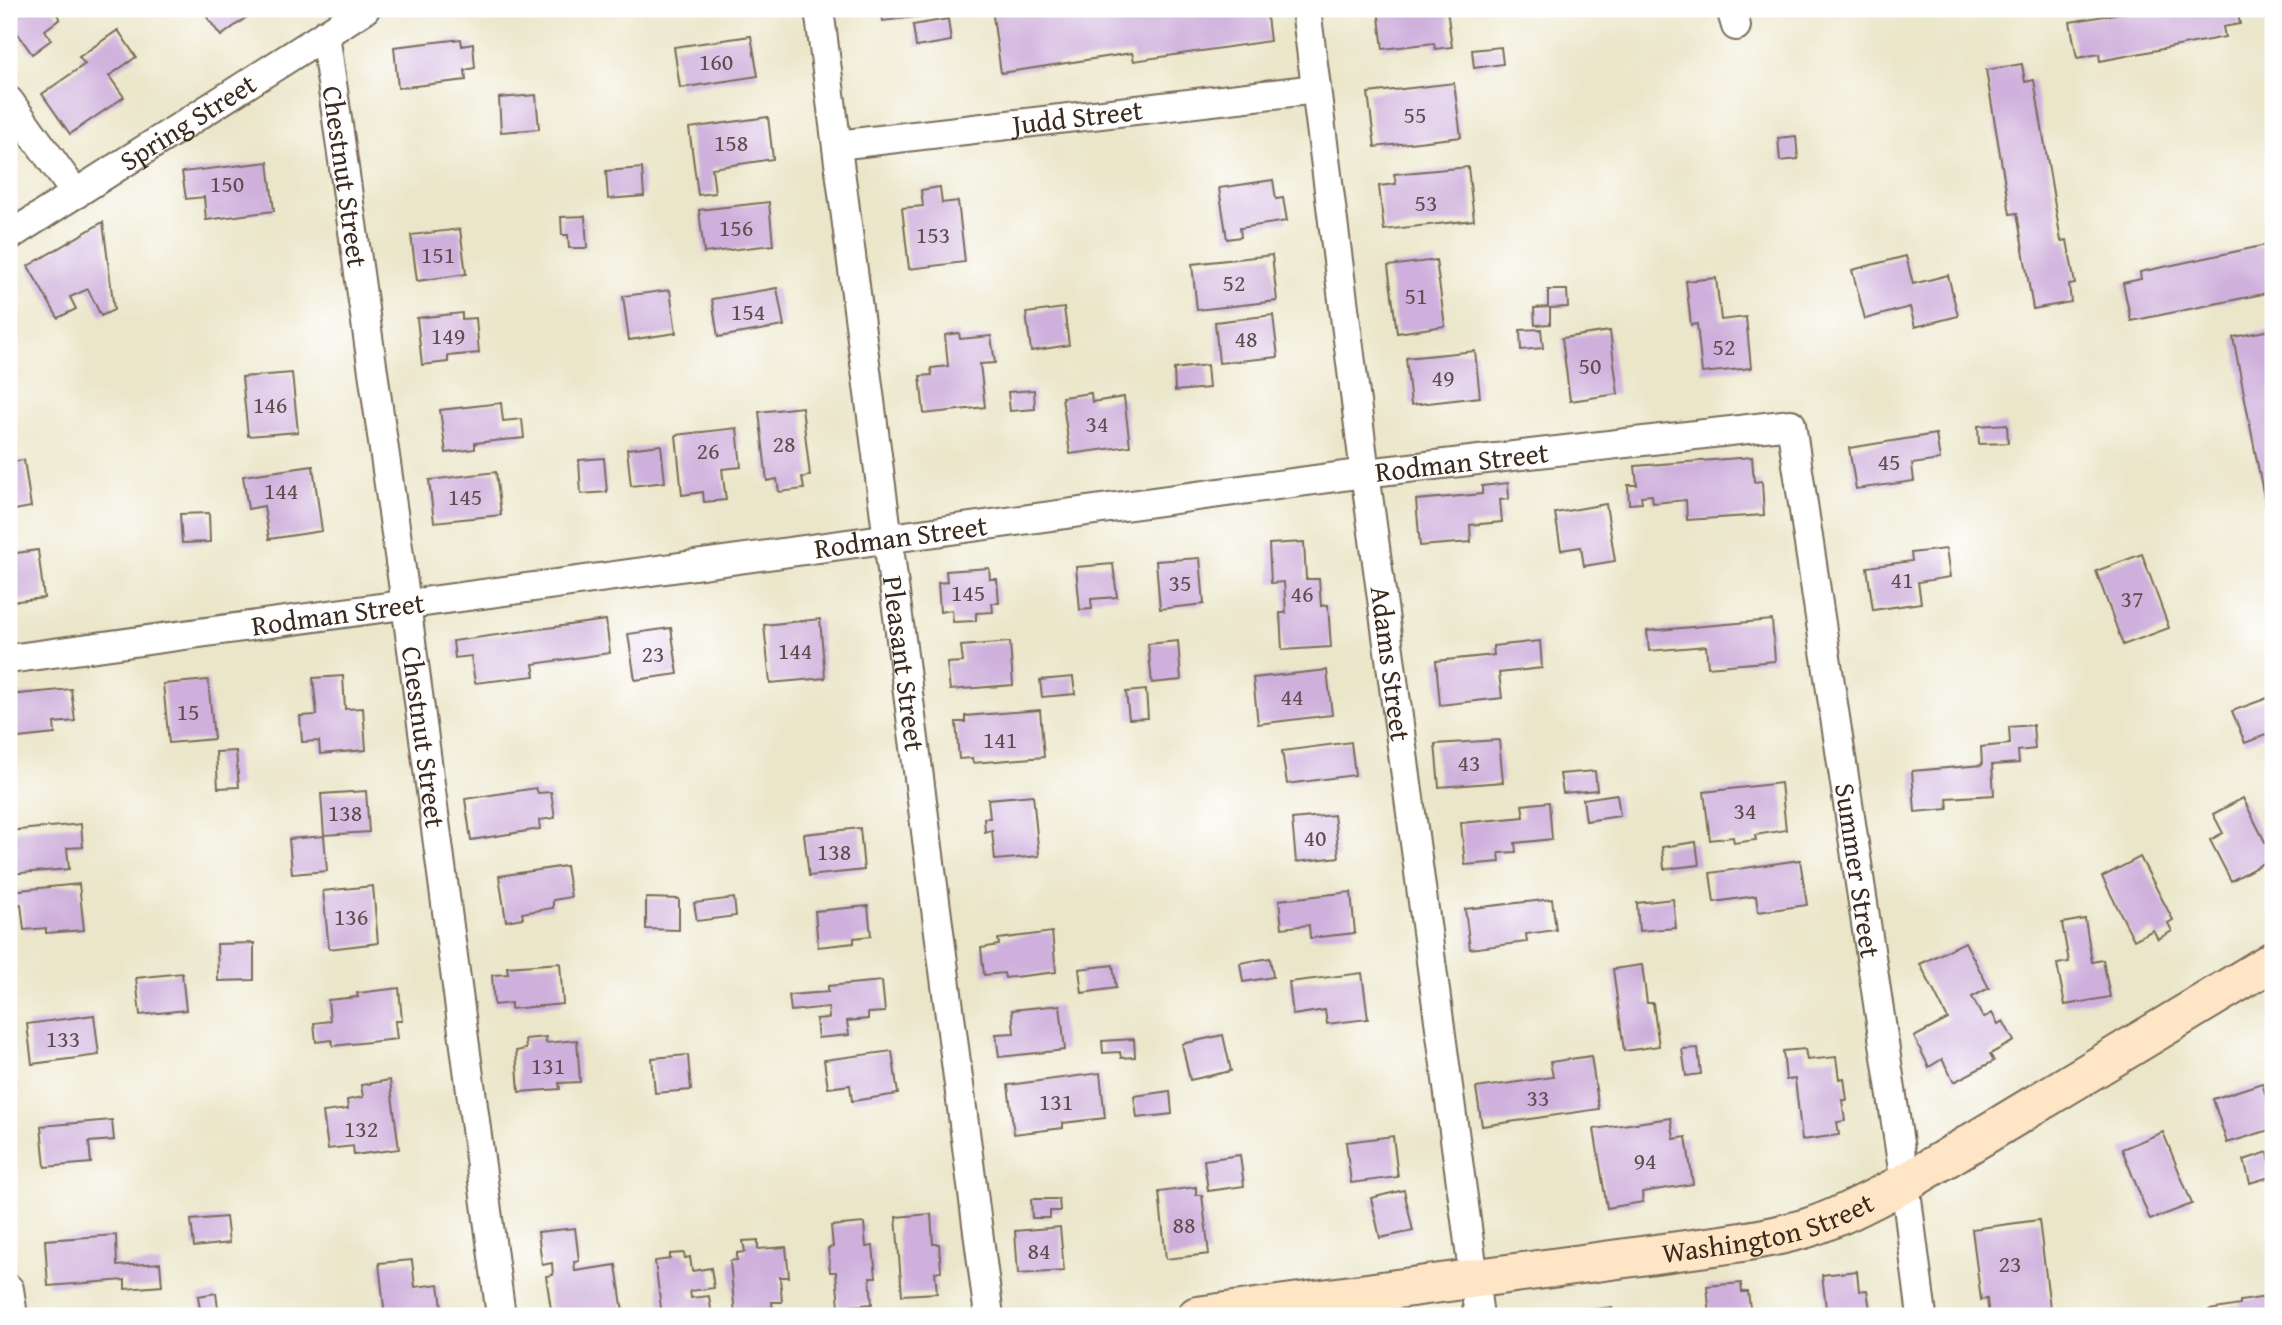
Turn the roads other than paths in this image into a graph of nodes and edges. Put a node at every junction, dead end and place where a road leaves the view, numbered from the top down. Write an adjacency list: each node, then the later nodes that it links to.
1 (365, 9): 4 (street, Spring Street)
2 (819, 9): 7 (street, Pleasant Street)
3 (1306, 9): 5 (street, Adams Street)
4 (325, 34): 8 (street, Spring Street); 13 (street, Chestnut Street)
5 (1316, 89): 7 (street, Judd Street); 11 (street, Adams Street)
6 (9, 101): 8 (street)
7 (837, 145): 12 (street, Pleasant Street)
8 (76, 194): 9 (street, Spring Street)
9 (9, 236)
10 (1791, 424): 11 (street, Rodman Street); 16 (street, Summer Street)
11 (1365, 473): 12 (street, Rodman Street); 17 (street, Adams Street)
12 (888, 538): 13 (street, Rodman Street); 21 (street, Pleasant Street)
13 (406, 604): 14 (street, Rodman Street); 20 (street, Chestnut Street)
14 (9, 659)
15 (2273, 961): 16 (main road, Washington Street)
16 (1905, 1183): 17 (main road, Washington Street); 24 (street, Summer Street)
17 (1474, 1279): 22 (main road, Washington Street); 23 (street, Adams Street)
18 (9, 1289): 19 (street)
19 (13, 1316)
20 (501, 1316)
21 (989, 1316)
22 (1197, 1316)
23 (1479, 1316)
24 (1922, 1316)

